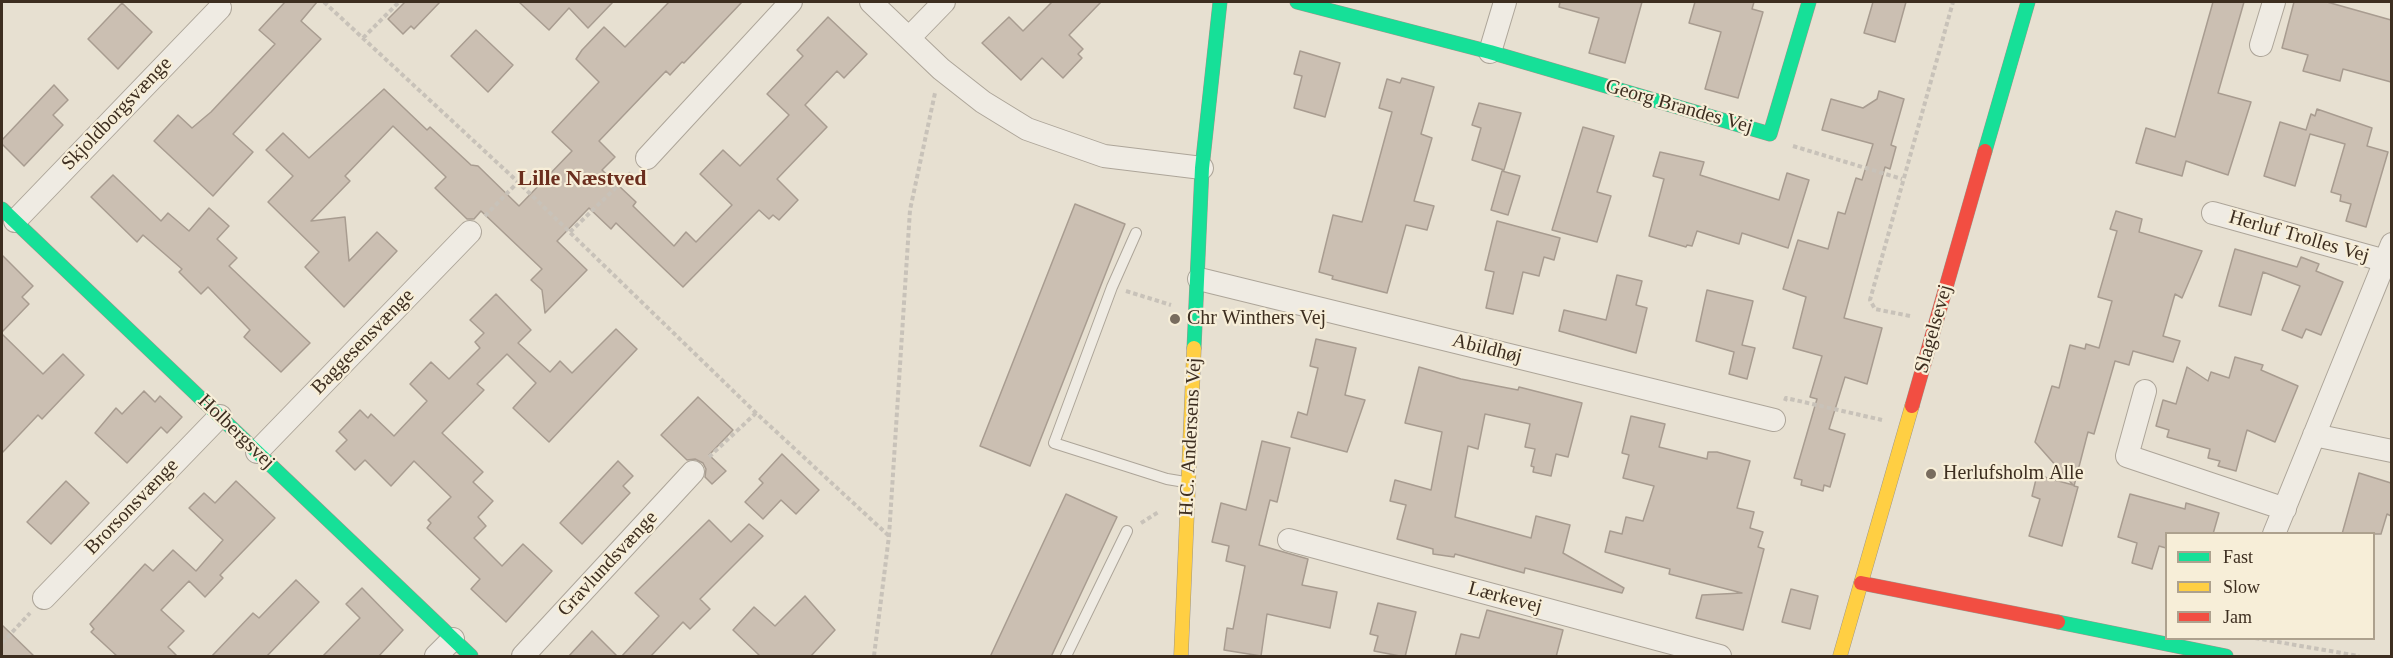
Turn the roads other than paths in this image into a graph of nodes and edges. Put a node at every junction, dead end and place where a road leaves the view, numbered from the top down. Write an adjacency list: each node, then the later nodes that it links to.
1 (791, 2): 14 (street)
2 (871, 2): 11 (street)
3 (944, 2): 11 (street)
4 (1220, 2): 15 (street, H.C. Andersens Vej)
5 (1297, 2): 13 (street, Georg Brandes Vej)
6 (1505, 2): 13 (street)
7 (1809, 2): 13 (street, Georg Brandes Vej)
8 (2028, 2): 34 (street, Slagelsevej)
9 (2274, 2): 12 (street)
10 (220, 8): 17 (street, Skjoldborgsvænge)
11 (909, 38): 15 (street)
12 (2261, 45)
13 (1490, 52)
14 (647, 158)
15 (1202, 168): 21 (street, H.C. Andersens Vej)
16 (2213, 213): 20 (street, Herluf Trolles Vej)
17 (8, 215): 23 (street, Holbergsvej)
18 (470, 232): 27 (street, Baggesensvænge)
19 (1136, 234): 29 (lane)
20 (2389, 253): 25 (street, Herluf Trolles Vej)
21 (1199, 279): 24 (street, Abildhøj); 29 (street, H.C. Andersens Vej)
22 (2145, 391): 30 (street)
23 (220, 416): 27 (street, Holbergsvej); 35 (street, Brorsonsvænge)
24 (1774, 420)
25 (2314, 435): 26 (street); 30 (street, Herluf Trolles Vej)
26 (2391, 451)
27 (256, 452): 36 (street, Holbergsvej)
28 (693, 472): 40 (street, Gravlundsvænge)
29 (1189, 482): 42 (street, H.C. Andersens Vej)
30 (2285, 509): 32 (street, Herluf Trolles Vej)
31 (1127, 531): 41 (lane)
32 (2275, 532)
33 (1290, 540): 43 (street, Lærkevej)
34 (1861, 583): 44 (street, Slagelsevej); 45 (street)
35 (44, 598)
36 (453, 639): 38 (street); 39 (street, Holbergsvej)
37 (2232, 640): 46 (street)
38 (436, 657)
39 (471, 657)
40 (523, 657)
41 (1066, 657)
42 (1181, 657)
43 (1720, 657)
44 (1840, 657)
45 (2226, 657)
46 (2232, 657)

